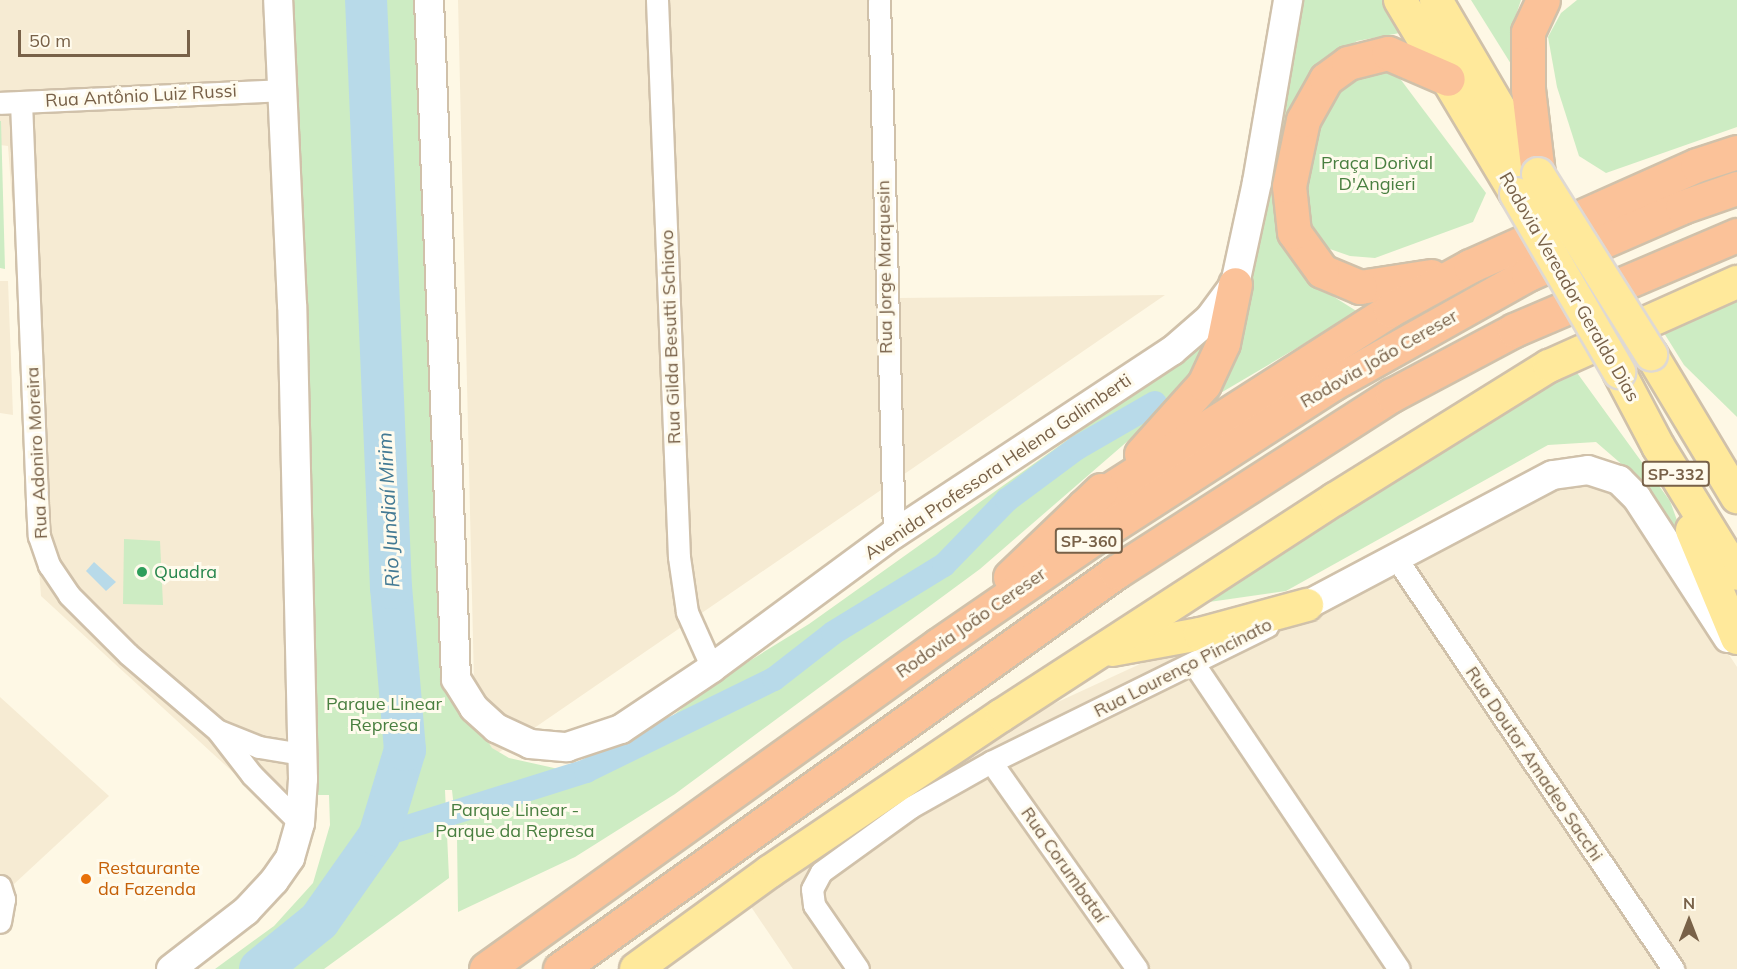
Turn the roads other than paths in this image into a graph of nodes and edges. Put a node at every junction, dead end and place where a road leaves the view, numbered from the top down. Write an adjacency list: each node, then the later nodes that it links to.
1 (278, 0): 10 (street)
2 (429, 0): 36 (street, Avenida Professora Helena Galimberti)
3 (657, 0): 36 (street, Rua Gilda Besutti Schiavo)
4 (879, 0): 27 (street, Rua Jorge Marquesin)
5 (1288, 0): 21 (street, Avenida Professora Helena Galimberti)
6 (1400, 0): 9 (main road, Rodovia Vereador Geraldo Dias / SP-332)
7 (1436, 0): 16 (main road, Rodovia Vereador Geraldo Dias / SP-332)
8 (1543, 0): 16 (highway)
9 (1448, 80): 16 (main road, Rodovia Vereador Geraldo Dias / SP-332); 19 (highway)
10 (281, 90): 11 (street, Rua Antônio Luiz Russi); 38 (street)
11 (21, 102): 12 (street, Rua Antônio Luiz Russi); 37 (street, Rua Adoniro Moreira)
12 (0, 103)
13 (1737, 144): 15 (highway)
14 (1737, 152): 15 (highway)
15 (1697, 165): 19 (highway)
16 (1527, 184): 24 (main road, Rodovia Vereador Geraldo Dias / SP-332, bridge); 25 (main road, Rodovia Vereador Geraldo Dias / SP-332, bridge)
17 (1737, 188): 32 (highway, Rodovia João Cereser / SP-360)
18 (1737, 236): 45 (highway, SP-360)
19 (1470, 266): 26 (highway)
20 (1737, 282): 23 (main road)
21 (1235, 284): 26 (highway); 27 (street, Avenida Professora Helena Galimberti)
22 (1737, 289): 23 (main road)
23 (1695, 299): 33 (main road)
24 (1658, 446): 29 (main road, Rodovia Vereador Geraldo Dias / SP-332); 31 (main road)
25 (1737, 497)
26 (1084, 506): 32 (highway)
27 (894, 534): 36 (street, Avenida Professora Helena Galimberti)
28 (1396, 558): 30 (street, Rua Lourenço Pincinato); 34 (street, Rua Lourenço Pincinato); 50 (street, Rua Doutor Amadeo Sacchi)
29 (1737, 574)
30 (1307, 605): 33 (main road); 35 (street, Rua Lourenço Pincinato)
31 (1737, 638)
32 (938, 645): 44 (highway, Rodovia João Cereser / SP-360)
33 (1096, 653): 46 (main road)
34 (1737, 653)
35 (1194, 664): 39 (street, Rua Lourenço Pincinato); 49 (street)
36 (712, 668)
37 (218, 731): 38 (street, Rua Adoniro Moreira); 40 (street, Rua Adoniro Moreira)
38 (302, 754): 40 (street)
39 (991, 762): 47 (street, Rua Lourenço Pincinato); 48 (street, Rua Corumbataí)
40 (300, 824): 43 (street)
41 (0, 886): 42 (street)
42 (0, 922)
43 (171, 969)
44 (486, 969)
45 (560, 969)
46 (636, 969)
47 (858, 969)
48 (1137, 969)
49 (1399, 969)
50 (1673, 969)

